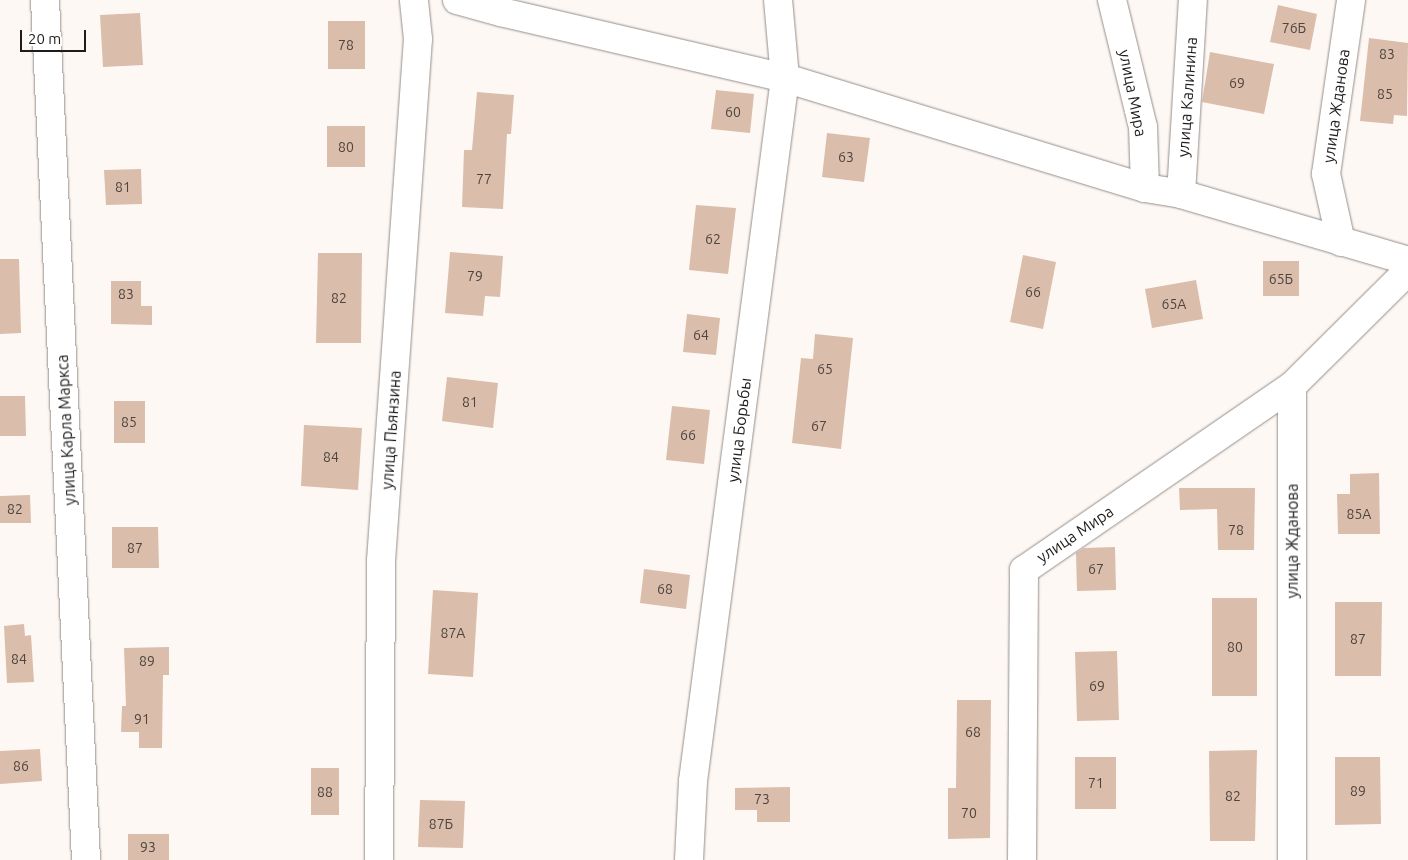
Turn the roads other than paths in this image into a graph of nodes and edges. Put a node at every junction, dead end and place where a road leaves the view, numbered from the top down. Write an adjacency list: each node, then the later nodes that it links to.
1 (45, 0): 15 (street, улица Карла Маркса)
2 (414, 0): 16 (street, улица Пьянзина)
3 (457, 0): 8 (street)
4 (778, 0): 8 (street, улица Борьбы)
5 (1112, 0): 9 (street, улица Мира)
6 (1193, 0): 10 (street, улица Калинина)
7 (1351, 0): 11 (street, улица Жданова)
8 (785, 78): 9 (street); 17 (street, улица Борьбы)
9 (1145, 188): 10 (street)
10 (1181, 194): 11 (street)
11 (1341, 242): 12 (street)
12 (1408, 261)
13 (1408, 271): 14 (street)
14 (1292, 386): 18 (street, улица Мира); 19 (street, улица Жданова)
15 (86, 860)
16 (380, 860)
17 (689, 860)
18 (1022, 860)
19 (1292, 860)

